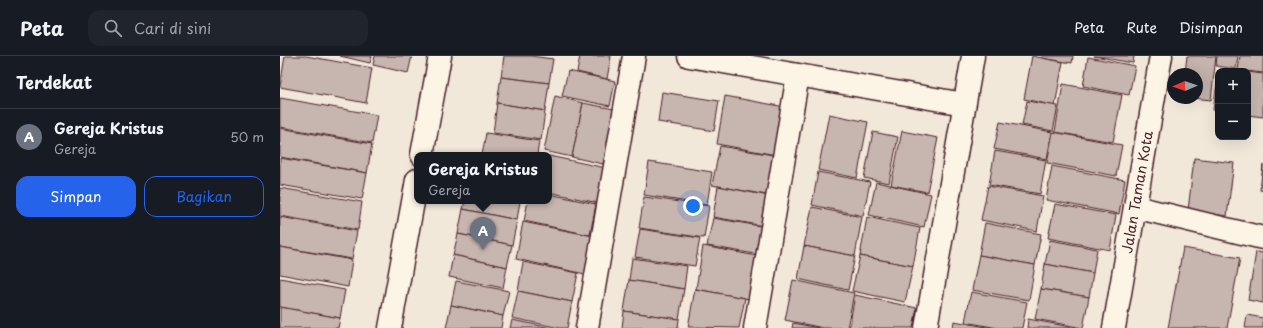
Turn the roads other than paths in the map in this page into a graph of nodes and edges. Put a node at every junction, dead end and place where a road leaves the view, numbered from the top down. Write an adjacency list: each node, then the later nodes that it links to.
1 (440, 56): 8 (street)
2 (634, 56): 13 (street)
3 (689, 56): 6 (street)
4 (973, 56): 7 (street)
5 (1161, 56): 10 (street, Jalan Taman Kota)
6 (798, 75): 7 (street); 14 (street)
7 (964, 104): 15 (street)
8 (423, 152)
9 (414, 196): 12 (street)
10 (1135, 206): 11 (street); 16 (street, Jalan Taman Kota)
11 (1263, 238)
12 (390, 328)
13 (587, 328)
14 (755, 328)
15 (926, 328)
16 (1114, 328)

